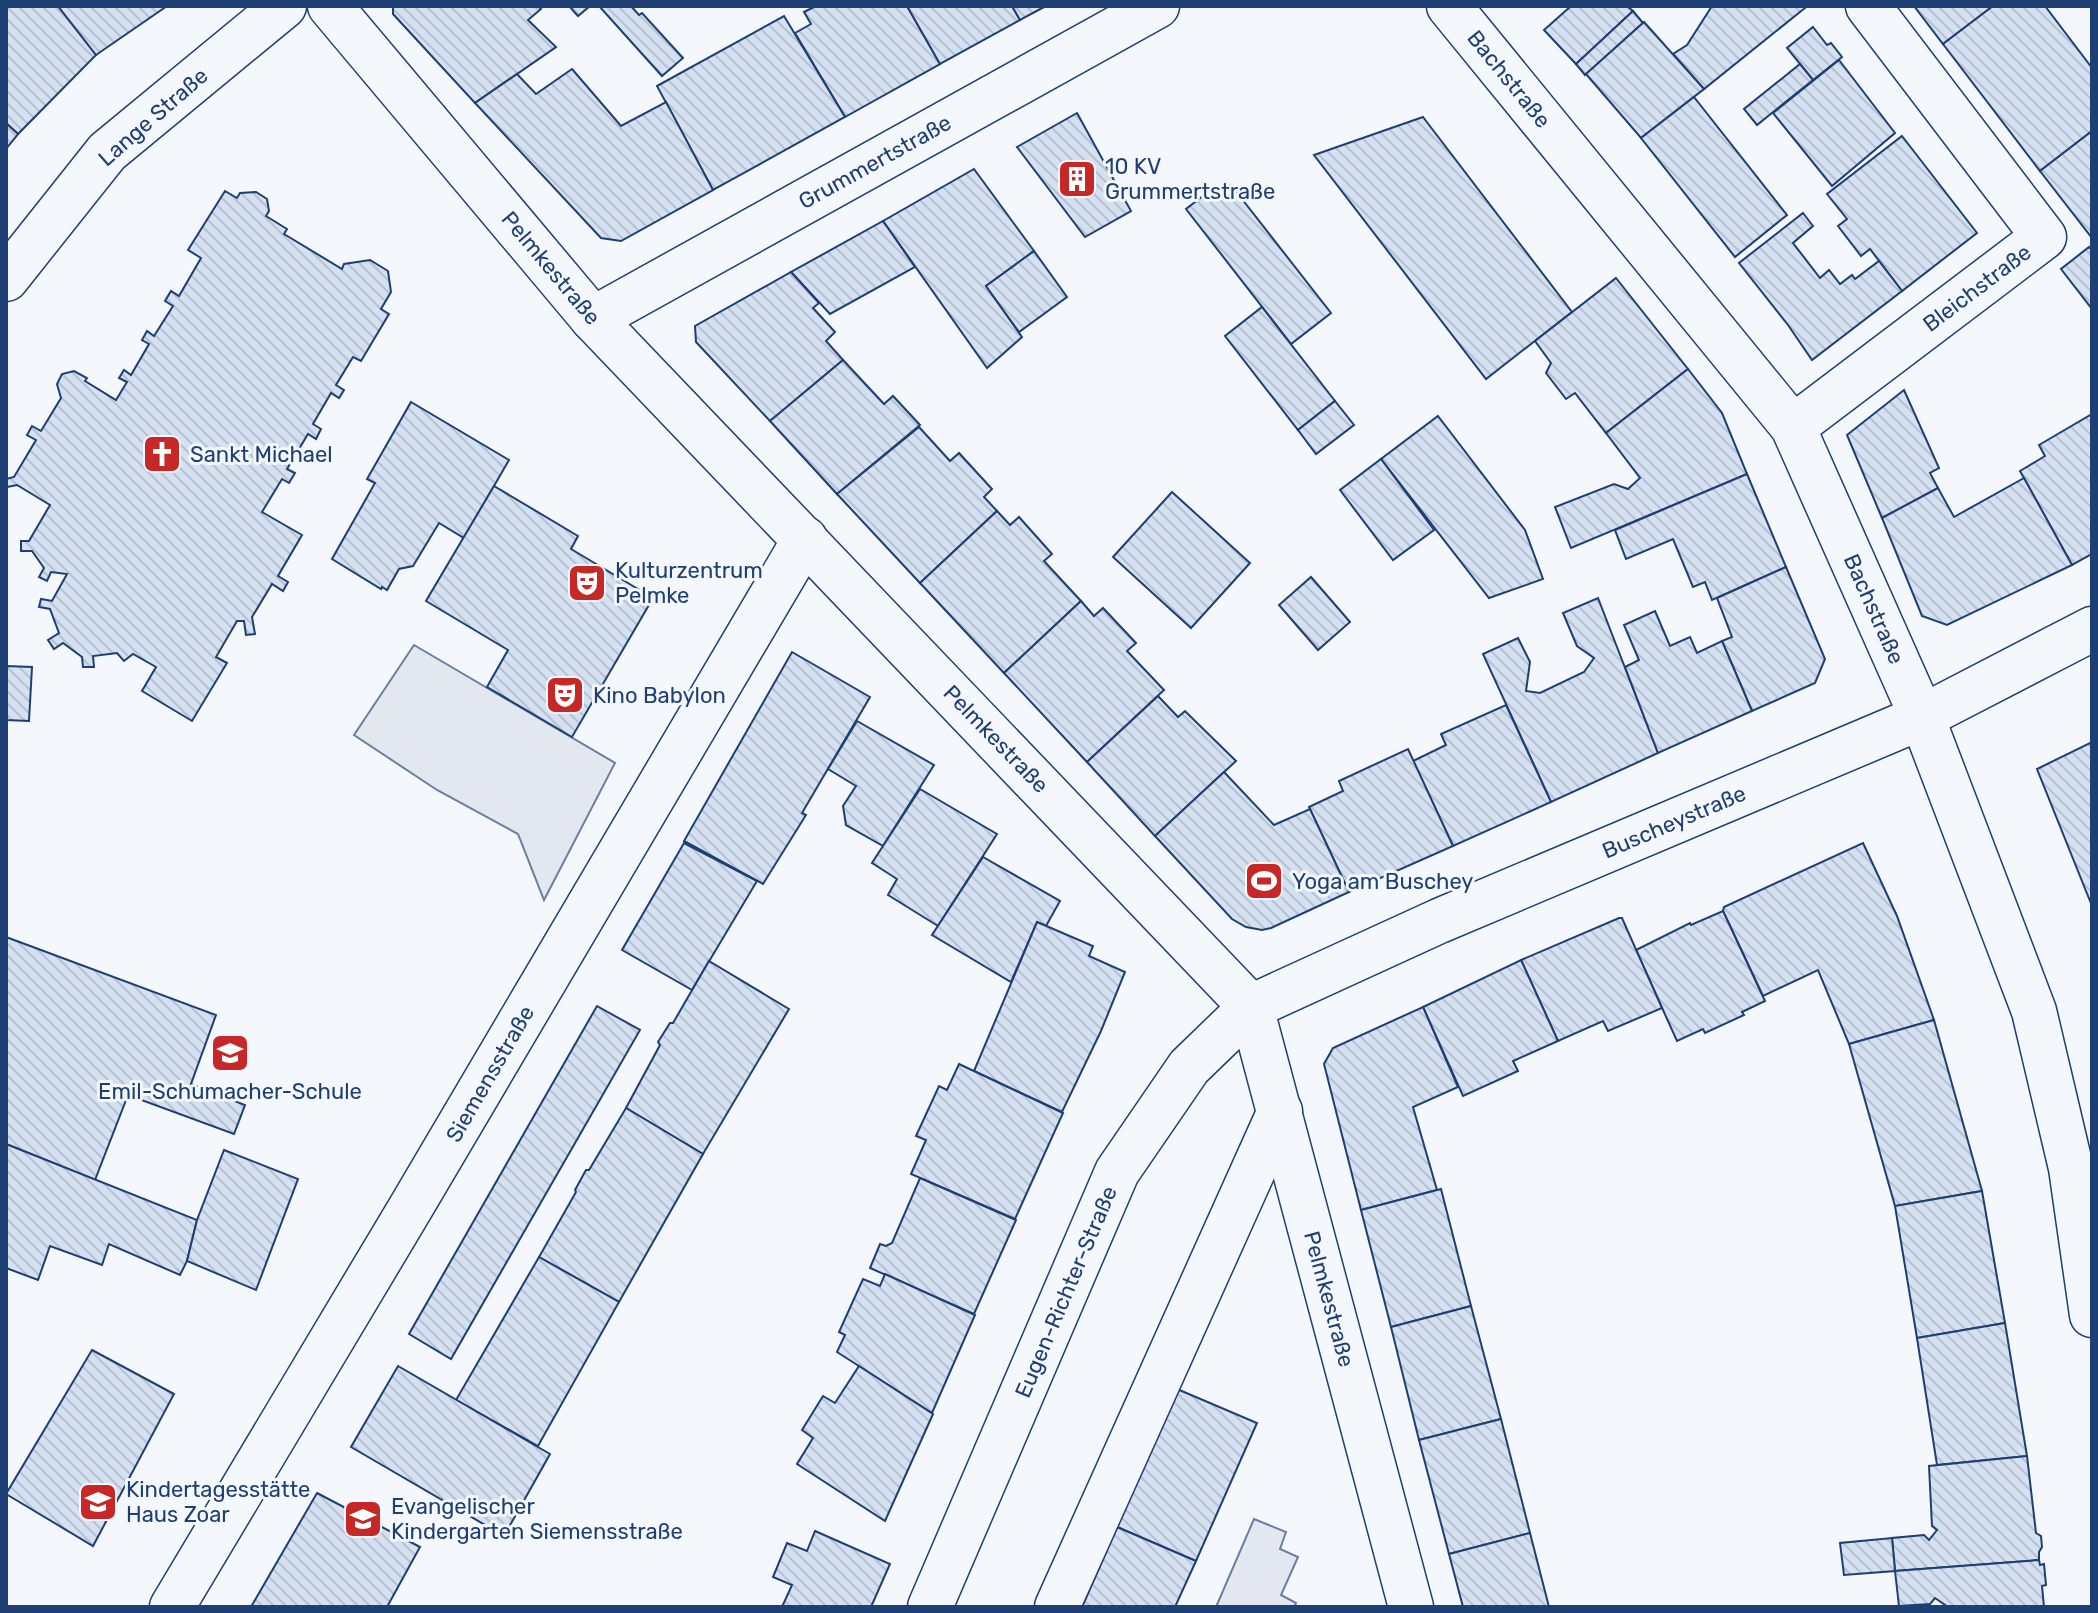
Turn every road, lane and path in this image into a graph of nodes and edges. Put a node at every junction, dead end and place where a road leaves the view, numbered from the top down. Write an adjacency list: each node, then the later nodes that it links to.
1 (284, 6): 6 (street, Lange Straße)
2 (330, 6): 7 (street, Pelmkestraße)
3 (1157, 6): 7 (street, Grummertstraße)
4 (1449, 6): 8 (street, Bachstraße)
5 (1868, 6): 8 (street, Bleichstraße)
6 (6, 279)
7 (593, 319): 9 (street, Pelmkestraße)
8 (1793, 427): 11 (street, Bachstraße)
9 (805, 539): 12 (street, Pelmkestraße); 15 (street, Siemensstraße)
10 (2092, 629): 11 (street, Buscheystraße)
11 (1922, 717): 12 (street, Buscheystraße); 14 (street, Bachstraße)
12 (1251, 1007): 13 (street, Pelmkestraße); 16 (street, Eugen-Richter-Straße)
13 (1280, 1111): 17 (street); 18 (street, Pelmkestraße)
14 (2092, 1315)
15 (172, 1607)
16 (930, 1607)
17 (1057, 1607)
18 (1411, 1607)

